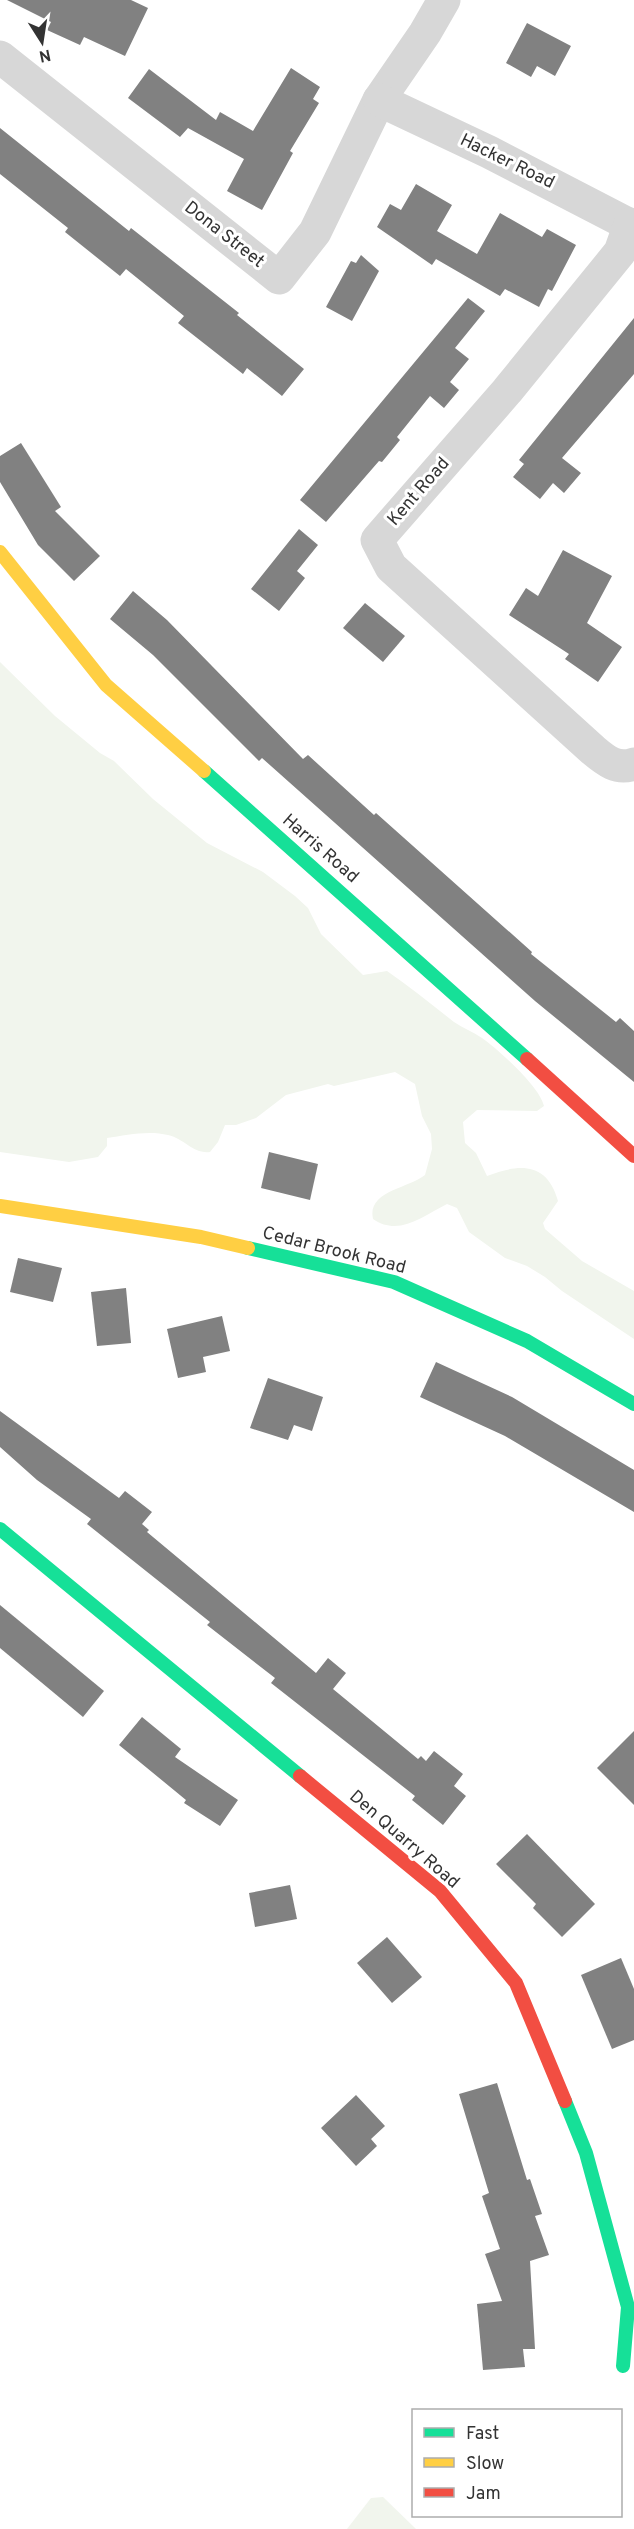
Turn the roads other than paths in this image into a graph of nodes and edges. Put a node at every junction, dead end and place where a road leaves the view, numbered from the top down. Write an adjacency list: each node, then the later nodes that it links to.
1 (444, 0): 3 (street, Dona Street)
2 (0, 57): 3 (street, Dona Street)
3 (379, 100): 4 (street, Hacker Road)
4 (632, 226): 6 (street, Kent Road)
5 (0, 552): 7 (street, Harris Road)
6 (634, 764)
7 (634, 1156)
8 (0, 1206): 9 (street, Cedar Brook Road)
9 (634, 1404)
10 (0, 1529): 11 (street, Den Quarry Road)
11 (623, 2366)

